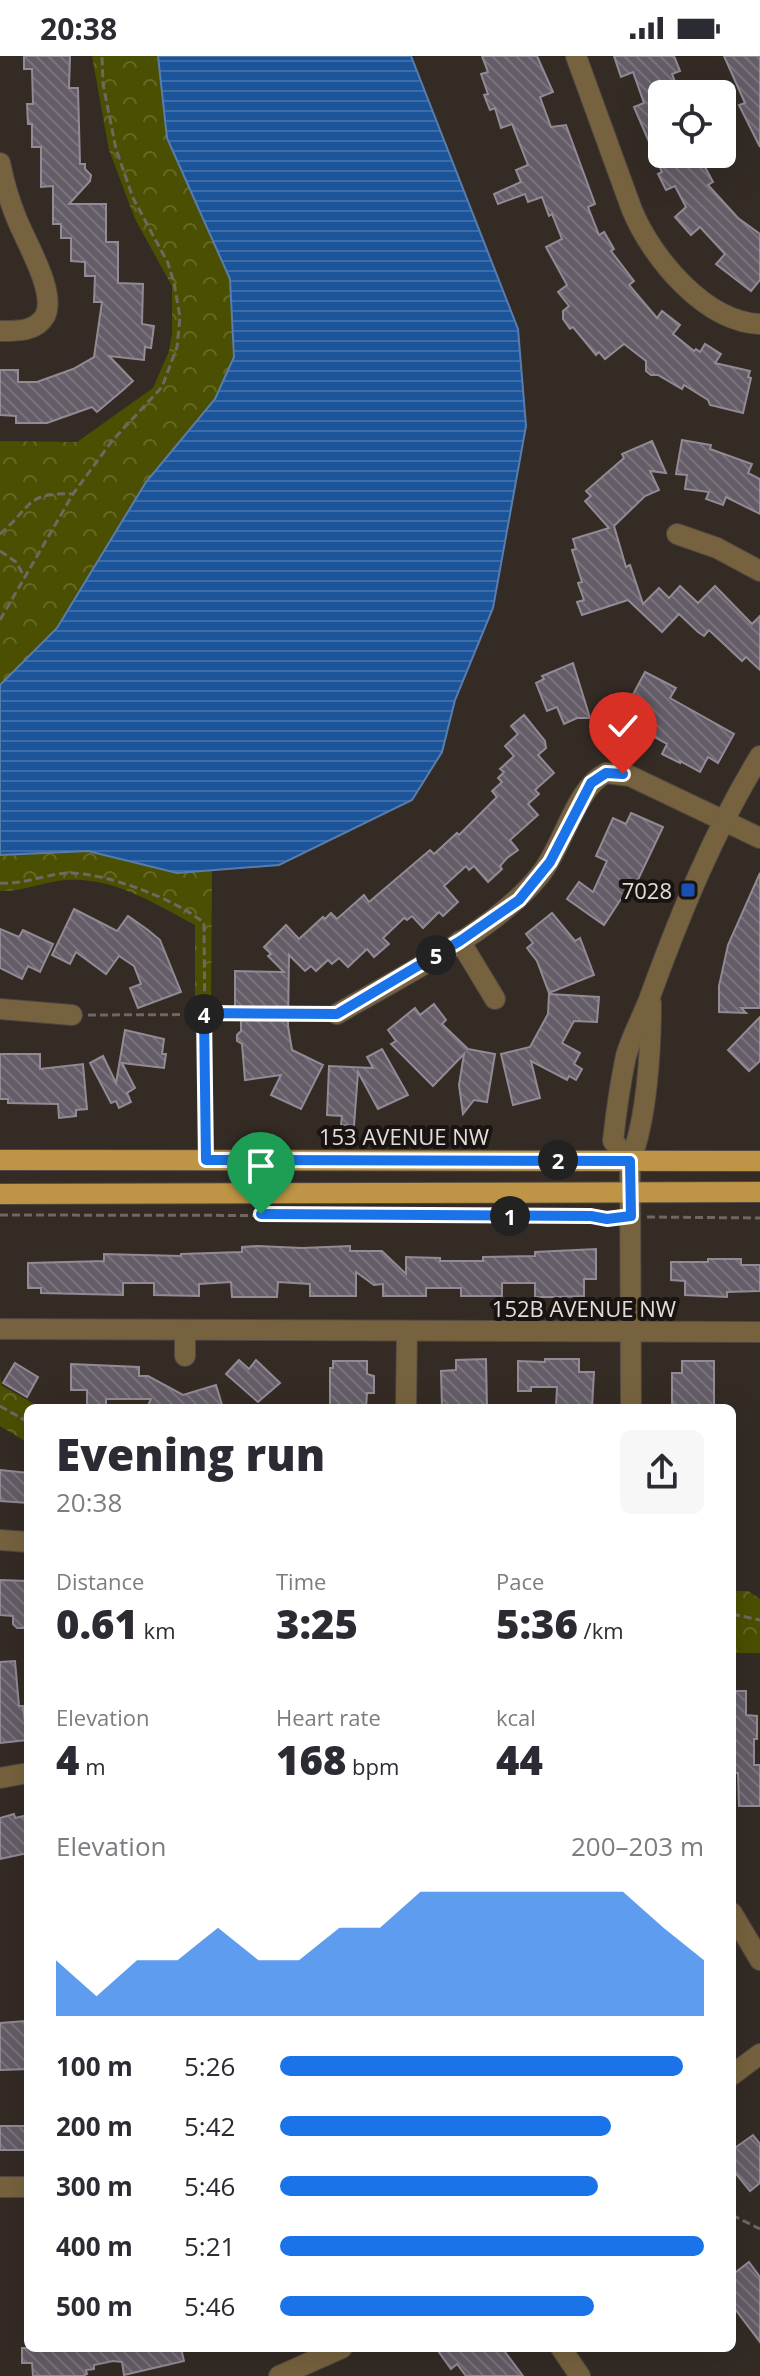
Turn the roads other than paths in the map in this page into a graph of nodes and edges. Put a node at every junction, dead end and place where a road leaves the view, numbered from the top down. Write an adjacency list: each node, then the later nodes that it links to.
1 (576, 56): 3 (street)
2 (0, 163): 4 (street)
3 (760, 324)
4 (0, 331)
5 (677, 534): 6 (street)
6 (760, 571)
7 (760, 756): 8 (street)
8 (723, 821): 9 (street); 10 (street); 16 (street)
9 (760, 838)
10 (460, 941): 11 (street); 13 (street)
11 (495, 999)
12 (0, 1009): 14 (street)
13 (337, 1014)
14 (72, 1015)
15 (0, 1160): 16 (main road, 153 AVENUE NW)
16 (630, 1161): 17 (main road, 153 AVENUE NW); 18 (street)
17 (760, 1161)
18 (630, 1192): 19 (main road); 20 (main road); 24 (street)
19 (760, 1192)
20 (0, 1194)
21 (0, 1329): 22 (street, 152B AVENUE NW)
22 (185, 1330): 23 (street, 152B AVENUE NW); 26 (street)
23 (407, 1331): 24 (street, 152B AVENUE NW); 27 (street)
24 (631, 1332): 25 (street, 152B AVENUE NW); 28 (street)
25 (760, 1332)
26 (185, 1356)
27 (406, 1404)
28 (631, 1404)
29 (0, 1540): 30 (street)
30 (24, 1542)
31 (24, 1774): 32 (street)
32 (0, 1778)
33 (736, 1920): 34 (street)
34 (760, 1960)
35 (760, 2054): 36 (street)
36 (736, 2072)
37 (0, 2187): 38 (street)
38 (24, 2187)
39 (334, 2352): 41 (street)
40 (564, 2352): 42 (street)
41 (286, 2375)
42 (580, 2376)

